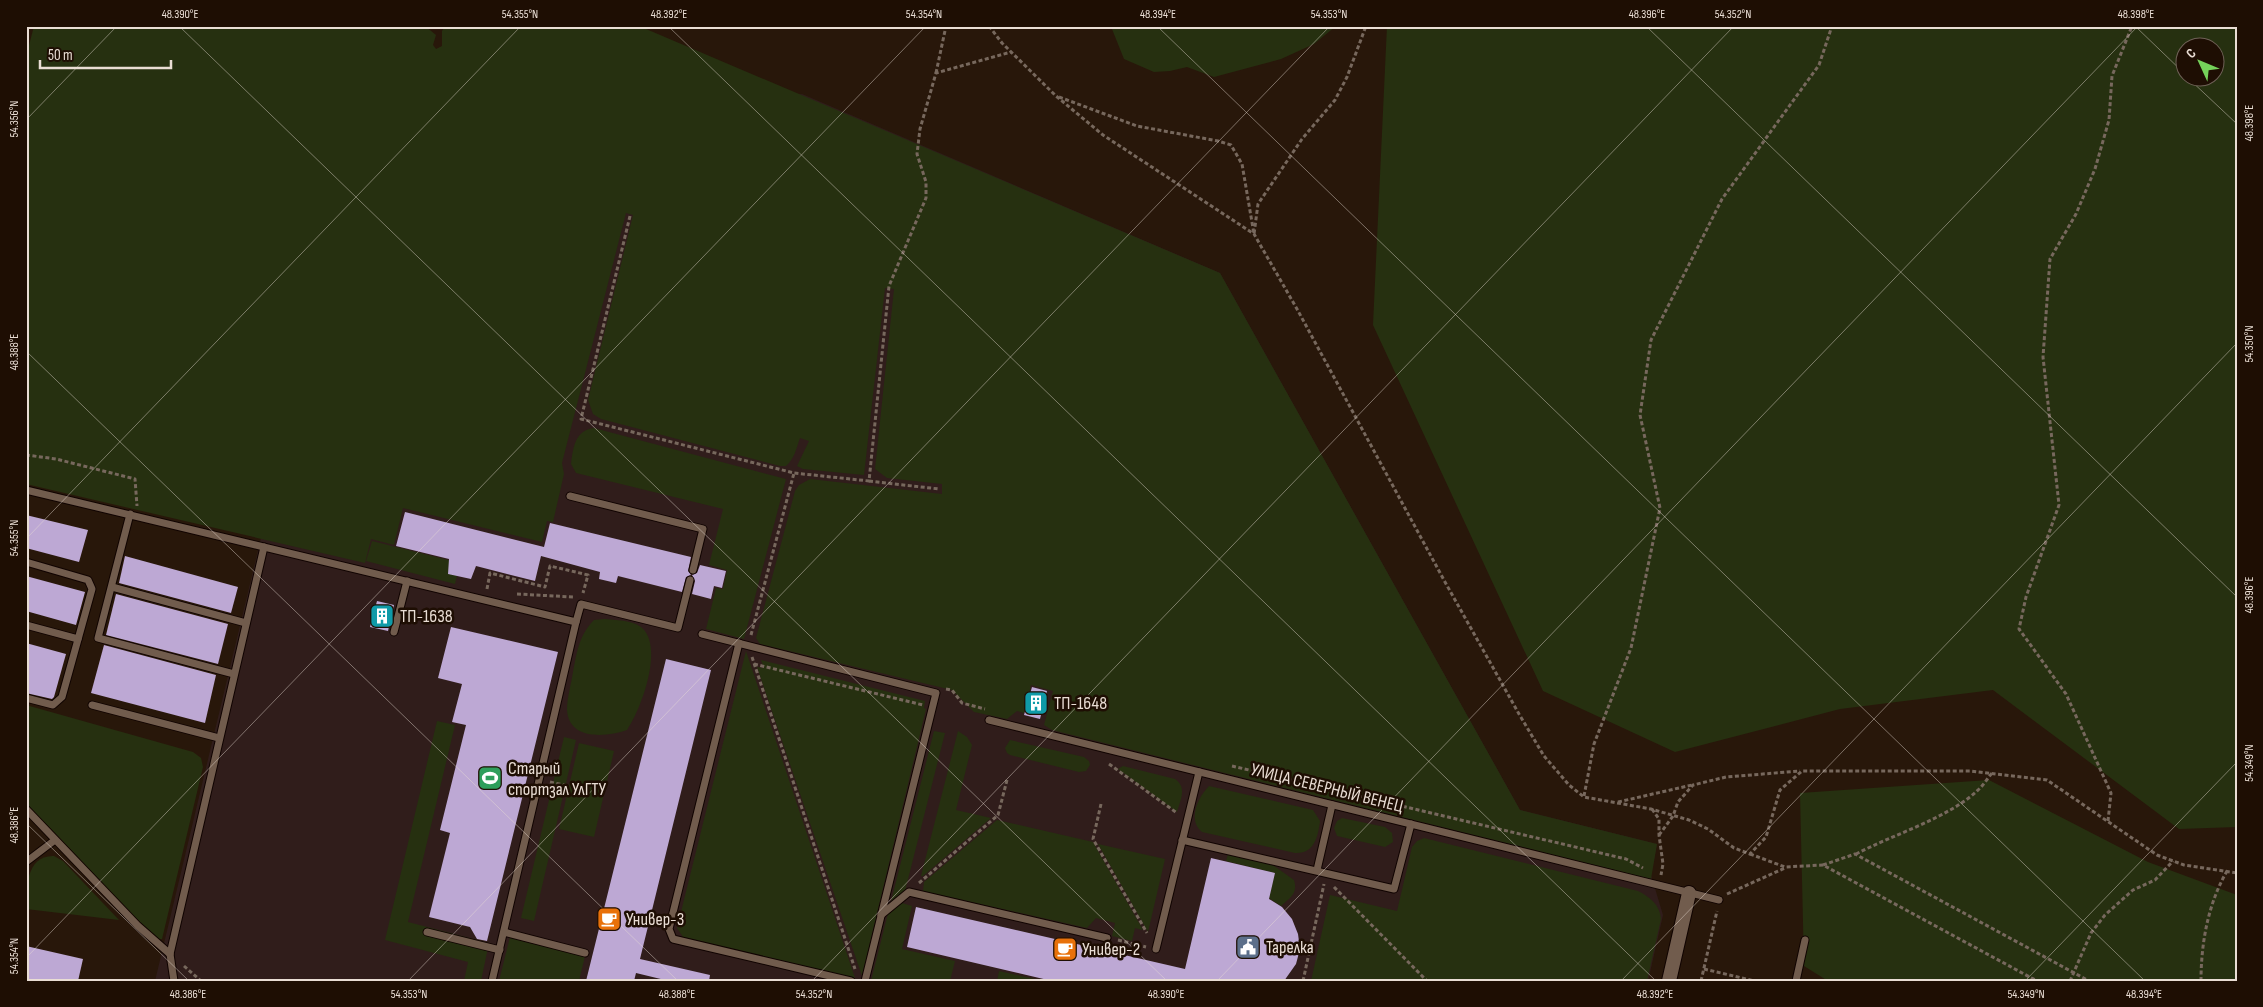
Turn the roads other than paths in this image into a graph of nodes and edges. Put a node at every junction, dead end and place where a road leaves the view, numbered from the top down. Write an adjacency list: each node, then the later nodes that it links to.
1 (26, 490): 3 (lane)
2 (570, 496): 6 (lane)
3 (133, 515): 4 (lane); 9 (lane)
4 (264, 547): 8 (lane); 11 (lane)
5 (26, 562): 15 (lane)
6 (693, 570)
7 (690, 580): 10 (lane)
8 (406, 581): 10 (lane); 13 (lane)
9 (112, 587): 11 (lane); 17 (lane)
10 (576, 622): 34 (lane)
11 (246, 623): 17 (lane)
12 (26, 625): 15 (lane)
13 (394, 632)
14 (702, 634): 16 (lane)
15 (78, 639): 18 (lane)
16 (738, 643): 32 (lane); 41 (lane)
17 (234, 674): 21 (lane)
18 (26, 698)
19 (92, 705): 21 (lane)
20 (989, 720): 22 (lane, УЛИЦА СЕВЕРНЫЙ ВЕНЕЦ)
21 (219, 738): 40 (lane)
22 (1199, 772): 23 (lane, УЛИЦА СЕВЕРНЫЙ ВЕНЕЦ); 27 (lane)
23 (1332, 805): 25 (lane, УЛИЦА СЕВЕРНЫЙ ВЕНЕЦ); 29 (lane)
24 (26, 809): 26 (lane)
25 (1411, 824): 29 (lane); 30 (lane, УЛИЦА СЕВЕРНЫЙ ВЕНЕЦ)
26 (56, 840): 28 (lane); 40 (lane)
27 (1182, 840): 29 (lane); 37 (lane)
28 (26, 862)
29 (1317, 870)
30 (1689, 893): 31 (lane, УЛИЦА СЕВЕРНЫЙ ВЕНЕЦ); 45 (street)
31 (1719, 900)
32 (881, 916): 35 (lane); 44 (lane)
33 (427, 932): 38 (lane)
34 (504, 932): 38 (lane); 39 (lane)
35 (1107, 938)
36 (1805, 940): 46 (lane)
37 (1156, 949)
38 (500, 950): 43 (lane)
39 (585, 953)
40 (170, 954): 42 (lane)
41 (854, 979)
42 (174, 981)
43 (492, 981)
44 (865, 981)
45 (1669, 981)
46 (1796, 981)

